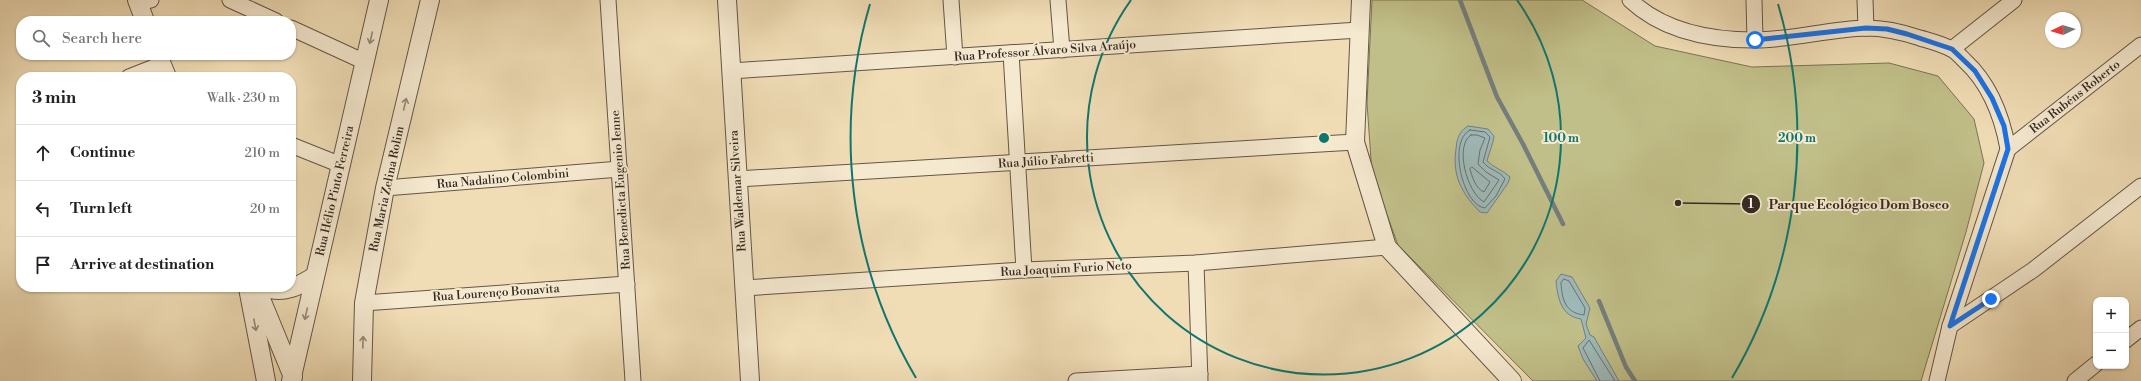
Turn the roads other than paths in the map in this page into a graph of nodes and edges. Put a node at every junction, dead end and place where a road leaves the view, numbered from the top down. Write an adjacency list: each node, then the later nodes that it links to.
1 (230, 0): 16 (street)
2 (379, 0): 26 (street, Rua Hélio Pinto Ferreira, one-way to 26)
3 (430, 0): 38 (street, Rua Maria Zelina Rolim, one-way to 3)
4 (608, 0): 35 (street, Rua Benedicta Eugenio Ienne)
5 (726, 0): 28 (street, Rua Waldemar Silveira)
6 (951, 0): 25 (street)
7 (1058, 0): 23 (street)
8 (1361, 0): 19 (street)
9 (1630, 0): 14 (street)
10 (1754, 0): 20 (street)
11 (1864, 0): 17 (street)
12 (2014, 0): 22 (street)
13 (142, 1): 15 (street)
14 (1641, 5): 20 (street)
15 (144, 16)
16 (265, 16)
17 (1866, 28): 20 (street); 22 (street)
18 (296, 30): 26 (street)
19 (1359, 30): 23 (street, Rua Professor Álvaro Silva Araújo); 30 (street)
20 (1755, 40)
21 (2141, 45): 32 (street, Rua Rubéns Roberto)
22 (1952, 49): 32 (street)
23 (1062, 50): 24 (street, Rua Professor Álvaro Silva Araújo)
24 (1011, 53): 25 (street, Rua Professor Álvaro Silva Araújo); 33 (street)
25 (955, 56): 28 (street, Rua Professor Álvaro Silva Araújo)
26 (365, 62): 34 (street, Rua Hélio Pinto Ferreira)
27 (162, 65): 29 (street)
28 (731, 71): 36 (street, Rua Waldemar Silveira)
29 (143, 72)
30 (1355, 142): 33 (street, Rua Júlio Fabretti); 39 (street)
31 (296, 147): 34 (street)
32 (2008, 149): 49 (street)
33 (1017, 163): 36 (street, Rua Júlio Fabretti); 41 (street)
34 (341, 165): 42 (street, Rua Hélio Pinto Ferreira)
35 (620, 169): 38 (street, Rua Nadalino Colombini); 43 (street, Rua Benedicta Eugenio Ienne)
36 (737, 179): 45 (street, Rua Waldemar Silveira)
37 (2141, 186): 49 (street)
38 (385, 188): 48 (street, Rua Maria Zelina Rolim)
39 (1387, 247): 40 (street, Rua Joaquim Furio Neto); 60 (street)
40 (1196, 263): 41 (street, Rua Joaquim Furio Neto); 54 (street)
41 (1024, 270): 45 (street, Rua Joaquim Furio Neto)
42 (315, 276): 44 (street); 53 (street, Rua Hélio Pinto Ferreira, one-way to 53)
43 (627, 284): 48 (street, Rua Lourenço Bonavita); 57 (street, Rua Benedicta Eugenio Ienne)
44 (296, 286)
45 (744, 288): 58 (street, Rua Waldemar Silveira)
46 (248, 292): 55 (street, one-way to 55)
47 (258, 292): 53 (street)
48 (364, 303): 56 (street, Rua Maria Zelina Rolim, one-way to 48)
49 (1950, 326): 61 (street)
50 (2141, 328): 51 (street)
51 (2129, 338)
52 (2093, 366): 62 (street)
53 (293, 378)
54 (1200, 378): 59 (street)
55 (266, 381)
56 (362, 381)
57 (633, 381)
58 (750, 381)
59 (1076, 381)
60 (1512, 381)
61 (1936, 381)
62 (2075, 381)

